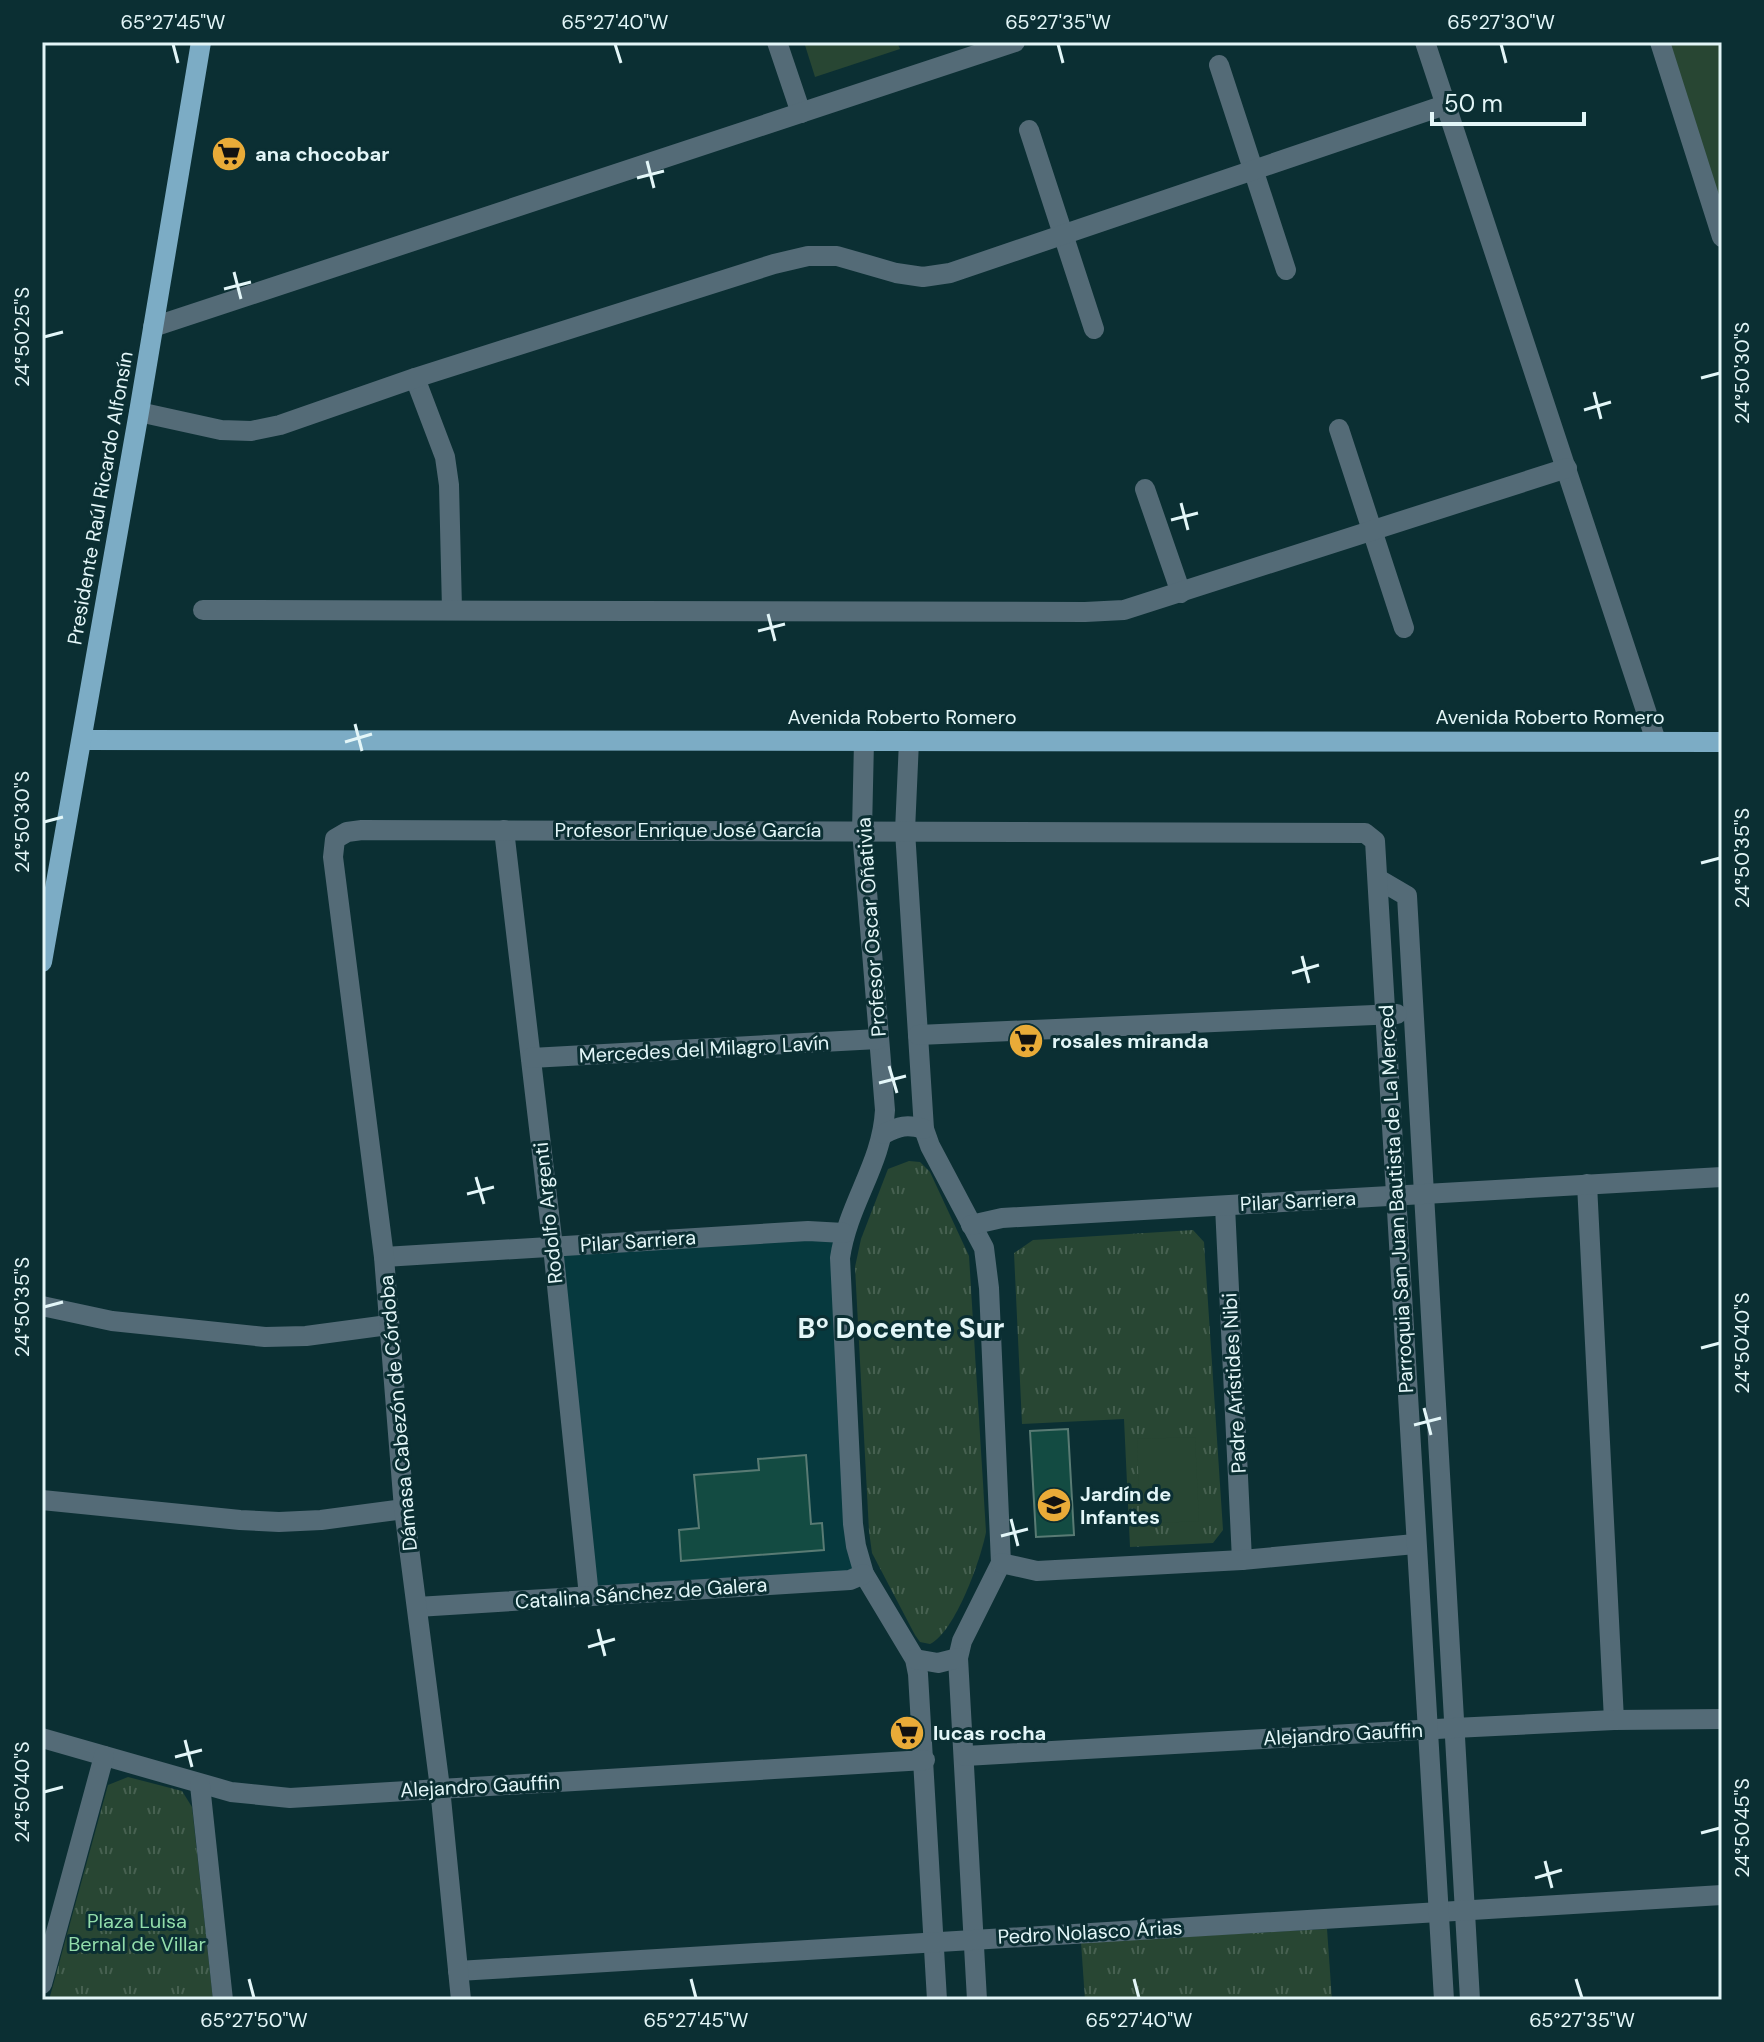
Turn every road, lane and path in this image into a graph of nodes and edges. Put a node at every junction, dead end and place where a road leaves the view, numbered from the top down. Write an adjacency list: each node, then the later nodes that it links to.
1 (201, 42): 14 (main road, Presidente Raúl Ricardo Alfonsín)
2 (777, 42): 8 (street)
3 (1015, 42): 8 (street)
4 (1425, 42): 7 (street)
5 (1660, 42): 12 (street)
6 (1219, 65): 10 (street)
7 (1445, 105): 10 (street); 19 (street)
8 (801, 113): 14 (street)
9 (1029, 130): 11 (street)
10 (1253, 170): 11 (street); 13 (street)
11 (1063, 235): 15 (street); 16 (street)
12 (1722, 237)
13 (1286, 270)
14 (153, 327): 17 (main road, Presidente Raúl Ricardo Alfonsín)
15 (1094, 329)
16 (415, 378): 17 (street); 23 (street)
17 (139, 412): 26 (main road, Presidente Raúl Ricardo Alfonsín)
18 (1339, 429): 21 (street)
19 (1567, 468): 21 (street); 29 (street)
20 (1145, 489): 22 (street)
21 (1373, 531): 22 (street); 25 (street)
22 (1181, 593): 23 (street)
23 (452, 609): 24 (street)
24 (203, 610)
25 (1404, 628)
26 (82, 740): 27 (main road, Avenida Roberto Romero); 37 (main road, Presidente Raúl Ricardo Alfonsín)
27 (864, 741): 28 (main road, Avenida Roberto Romero); 32 (street, Profesor Oscar Oñativia)
28 (909, 741): 29 (main road, Avenida Roberto Romero); 33 (street, Profesor Oscar Oñativia)
29 (1656, 741): 30 (main road, Avenida Roberto Romero)
30 (1722, 742)
31 (504, 830): 32 (street, Profesor Enrique José García); 34 (street, Profesor Enrique José García); 42 (street, Rodolfo Argenti)
32 (862, 831): 33 (street, Profesor Enrique José García); 41 (street, Profesor Oscar Oñativia)
33 (905, 831): 35 (street, Profesor Enrique José García); 40 (street, Profesor Oscar Oñativia)
34 (347, 832): 53 (street, Dámasa Cabezón de Córdoba)
35 (1365, 833): 36 (street, Parroquia San Juan Bautista de La Merced)
36 (1378, 879): 38 (street); 39 (street, Parroquia San Juan Bautista de La Merced)
37 (42, 962)
38 (1414, 1014): 39 (street); 47 (street)
39 (1385, 1015): 40 (street); 48 (street, Parroquia San Juan Bautista de La Merced)
40 (918, 1035): 43 (street, Profesor Oscar Oñativia)
41 (878, 1039): 42 (street, Mercedes del Milagro Lavín); 44 (street, Profesor Oscar Oñativia)
42 (531, 1058): 52 (street, Rodolfo Argenti)
43 (924, 1129): 44 (street); 50 (street, Profesor Oscar Oñativia)
44 (884, 1134): 51 (street, Profesor Oscar Oñativia)
45 (1722, 1177): 46 (street, Pilar Sarriera)
46 (1587, 1184): 47 (street, Pilar Sarriera); 67 (street)
47 (1424, 1194): 48 (street, Pilar Sarriera); 68 (street)
48 (1397, 1195): 49 (street, Pilar Sarriera); 58 (street, Parroquia San Juan Bautista de La Merced)
49 (1225, 1206): 50 (street, Pilar Sarriera); 59 (street, Padre Arístides Nibi)
50 (971, 1225): 60 (street, Profesor Oscar Oñativia)
51 (844, 1233): 52 (street, Pilar Sarriera); 61 (street, Profesor Oscar Oñativia)
52 (553, 1247): 53 (street, Pilar Sarriera); 62 (street, Rodolfo Argenti)
53 (384, 1257): 55 (street, Dámasa Cabezón de Córdoba)
54 (42, 1306): 55 (street)
55 (388, 1325): 57 (street, Dámasa Cabezón de Córdoba)
56 (42, 1500): 57 (street)
57 (404, 1509): 63 (street, Dámasa Cabezón de Córdoba)
58 (1415, 1544): 59 (street); 69 (street, Parroquia San Juan Bautista de La Merced)
59 (1242, 1560): 60 (street)
60 (1001, 1563): 64 (street, Profesor Oscar Oñativia)
61 (864, 1574): 62 (street, Catalina Sánchez de Galera); 65 (street, Profesor Oscar Oñativia)
62 (589, 1596): 63 (street, Catalina Sánchez de Galera)
63 (417, 1607): 75 (street, Dámasa Cabezón de Córdoba)
64 (958, 1658): 65 (street); 72 (street, Profesor Oscar Oñativia)
65 (915, 1659): 73 (street, Profesor Oscar Oñativia)
66 (1722, 1719): 67 (street, Alejandro Gauffin)
67 (1614, 1720): 68 (street, Alejandro Gauffin)
68 (1454, 1728): 69 (street, Alejandro Gauffin); 77 (street)
69 (1426, 1730): 72 (street, Alejandro Gauffin); 78 (street, Parroquia San Juan Bautista de La Merced)
70 (42, 1738): 71 (street, Alejandro Gauffin)
71 (104, 1756): 74 (street, Alejandro Gauffin); 82 (street)
72 (965, 1756): 79 (street, Profesor Oscar Oñativia)
73 (925, 1760): 75 (street, Alejandro Gauffin); 80 (street, Profesor Oscar Oñativia)
74 (200, 1785): 75 (street, Alejandro Gauffin); 83 (street)
75 (440, 1788): 81 (street, Dámasa Cabezón de Córdoba)
76 (1722, 1895): 77 (street, Pedro Nolasco Árias)
77 (1465, 1911): 78 (street, Pedro Nolasco Árias); 88 (street)
78 (1437, 1913): 79 (street, Pedro Nolasco Árias); 87 (street, Parroquia San Juan Bautista de La Merced)
79 (973, 1939): 80 (street, Pedro Nolasco Árias); 86 (street, Profesor Oscar Oñativia)
80 (934, 1941): 81 (street, Pedro Nolasco Árias); 85 (street, Profesor Oscar Oñativia)
81 (458, 1971): 84 (street, Dámasa Cabezón de Córdoba)
82 (42, 1984)
83 (223, 2000)
84 (461, 2000)
85 (937, 2000)
86 (977, 2000)
87 (1444, 2000)
88 (1470, 2000)

